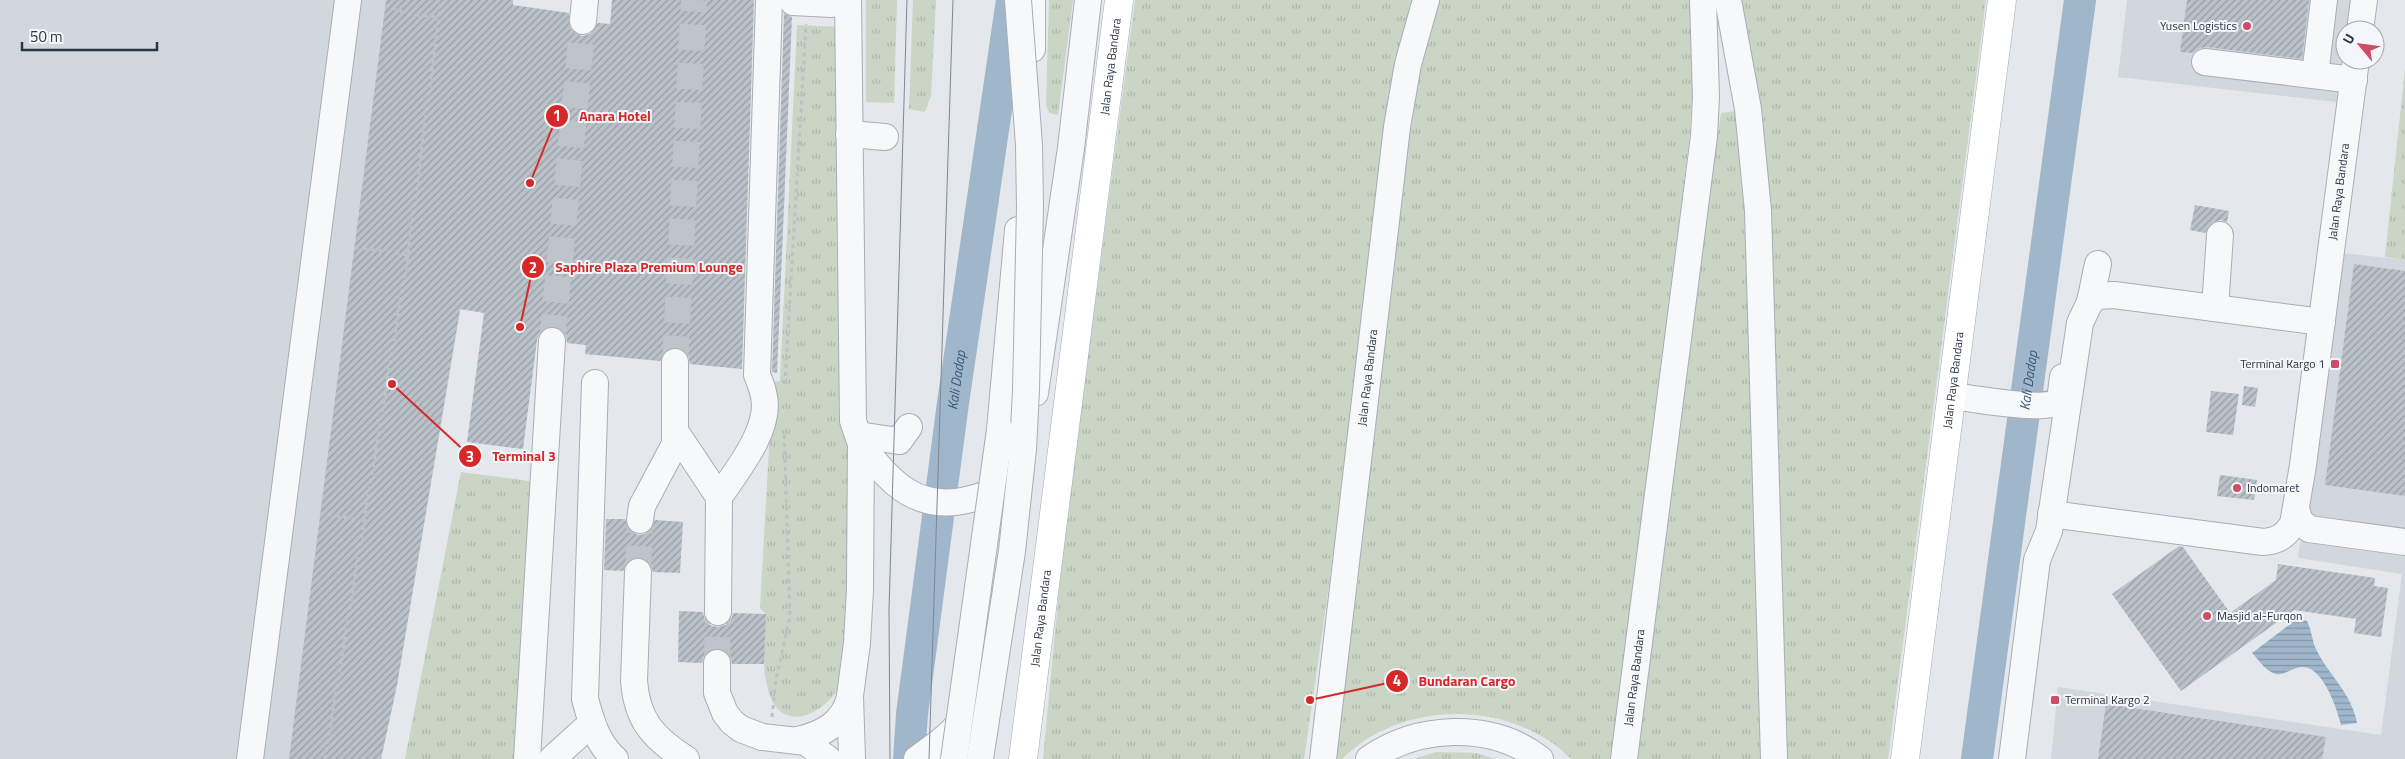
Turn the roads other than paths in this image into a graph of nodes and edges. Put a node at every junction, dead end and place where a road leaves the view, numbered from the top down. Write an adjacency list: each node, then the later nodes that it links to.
1 (348, 0): 45 (street)
2 (848, 0): 13 (street); 18 (street)
3 (1018, 0): 53 (street, bridge)
4 (1032, 0): 44 (street, bridge)
5 (1088, 0): 31 (street)
6 (1119, 0): 54 (main road, Jalan Raya Bandara)
7 (1426, 0): 55 (street, Jalan Raya Bandara)
8 (1703, 0): 58 (street, Jalan Raya Bandara)
9 (1728, 0): 59 (street)
10 (2002, 0): 27 (main road, Jalan Raya Bandara)
11 (2324, 0): 17 (street)
12 (2364, 0): 14 (street)
13 (790, 2): 32 (street)
14 (2361, 20)
15 (2205, 62): 17 (street)
16 (2355, 70): 17 (street); 23 (street, Jalan Raya Bandara)
17 (2314, 75)
18 (849, 134): 19 (street); 30 (street)
19 (886, 137)
20 (2220, 235): 22 (street)
21 (2094, 283): 22 (street); 27 (street); 35 (street)
22 (2215, 308): 23 (street)
23 (2322, 322): 33 (street, Jalan Raya Bandara)
24 (552, 341): 46 (street)
25 (675, 362): 29 (street)
26 (595, 383): 41 (street)
27 (1951, 396): 60 (main road, Jalan Raya Bandara)
28 (910, 427): 30 (street)
29 (675, 431): 32 (street); 34 (street)
30 (860, 439): 31 (street); 40 (street)
31 (1026, 451): 44 (street)
32 (719, 497): 38 (street)
33 (2296, 509): 35 (street, Jalan Raya Bandara); 36 (street)
34 (640, 520)
35 (2050, 523): 42 (street)
36 (2405, 542)
37 (638, 572): 49 (street)
38 (718, 612)
39 (717, 663): 43 (street)
40 (850, 696): 43 (street); 51 (street)
41 (592, 723): 47 (street); 48 (street)
42 (2024, 731): 61 (street); 62 (street)
43 (798, 740): 50 (street)
44 (948, 750): 52 (street)
45 (250, 759)
46 (527, 759)
47 (552, 759)
48 (615, 759)
49 (686, 759)
50 (828, 759)
51 (852, 759)
52 (917, 759)
53 (980, 759)
54 (1022, 759)
55 (1323, 759)
56 (1369, 759): 57 (street)
57 (1540, 759)
58 (1624, 759)
59 (1774, 759)
60 (1906, 759)
61 (2012, 759)
62 (2031, 759)

